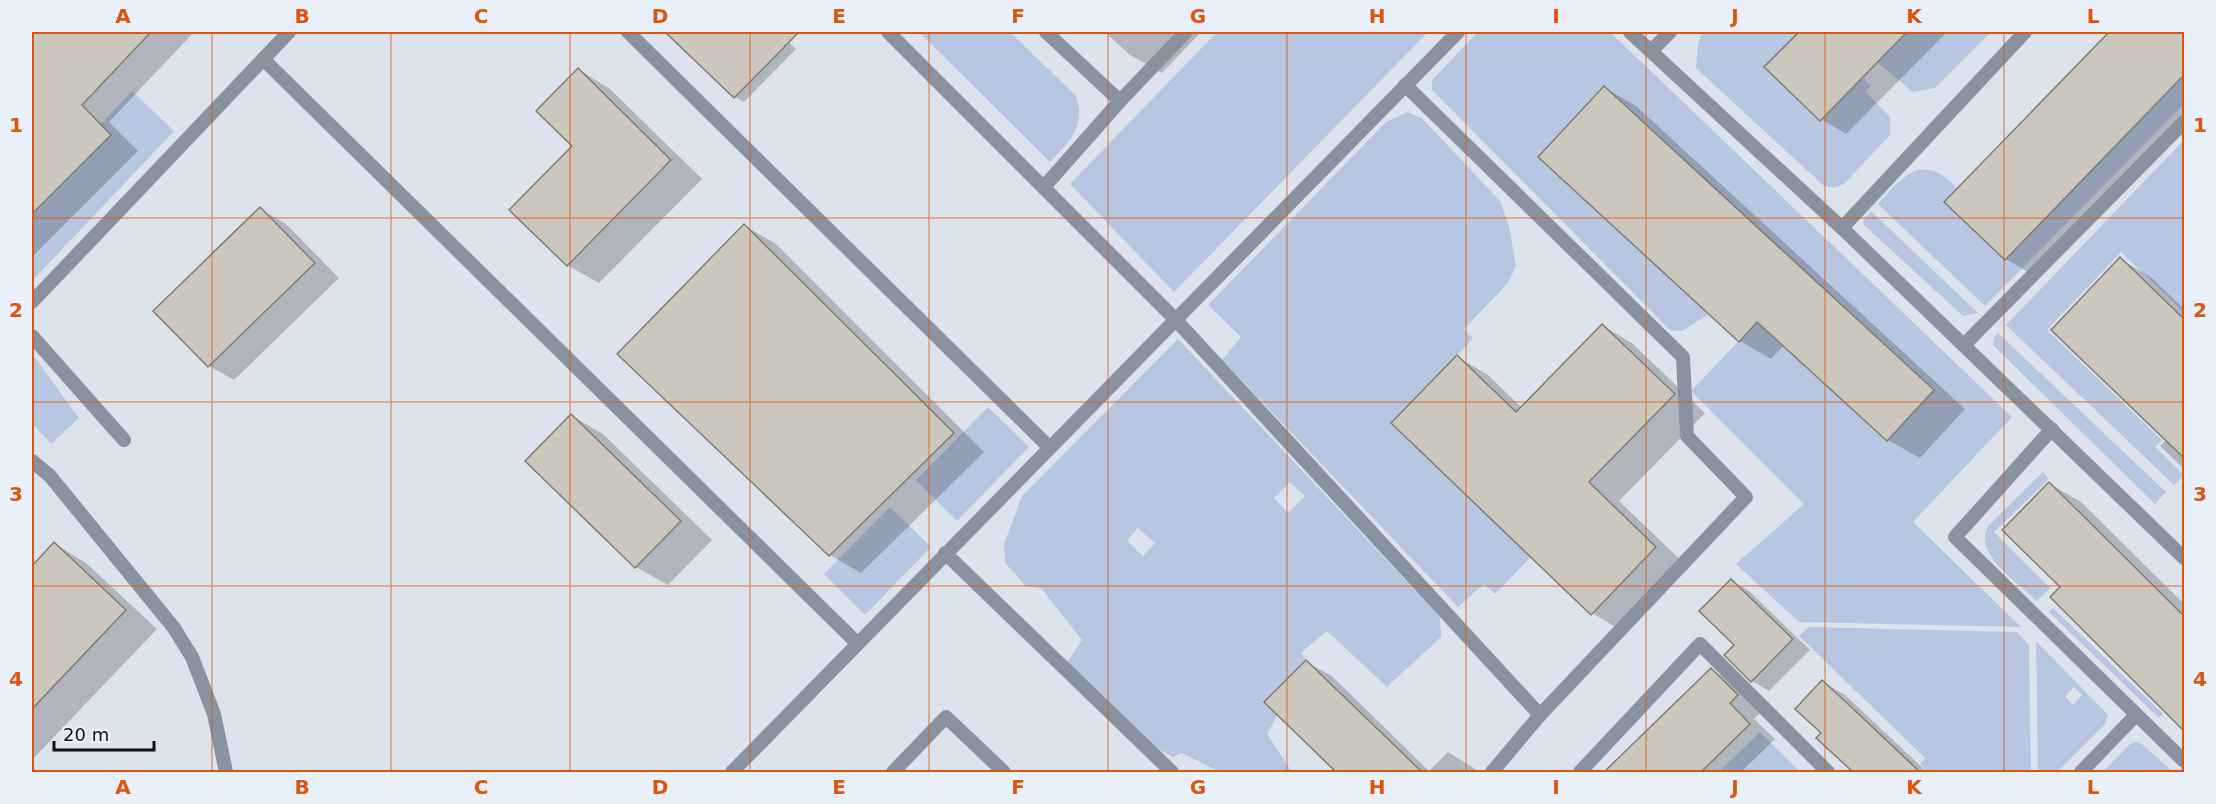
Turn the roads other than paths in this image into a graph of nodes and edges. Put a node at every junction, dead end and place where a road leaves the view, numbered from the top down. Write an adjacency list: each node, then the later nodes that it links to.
1 (289, 32): 11 (lane)
2 (628, 32): 23 (lane)
3 (888, 32): 15 (lane)
4 (1046, 32): 13 (lane)
5 (1186, 32): 13 (lane)
6 (1458, 32): 12 (lane)
7 (1630, 32): 10 (lane)
8 (1670, 32): 10 (lane)
9 (2025, 32): 16 (lane)
10 (1651, 51): 16 (lane)
11 (263, 59): 17 (lane); 27 (lane)
12 (1405, 85): 18 (lane); 28 (lane)
13 (1120, 101): 15 (lane)
14 (2184, 122): 20 (lane)
15 (1044, 187): 18 (lane)
16 (1842, 228): 20 (lane)
17 (32, 302)
18 (1175, 319): 23 (lane); 28 (lane)
19 (32, 336): 22 (lane)
20 (1964, 345): 21 (lane)
21 (2052, 429): 26 (lane); 29 (lane)
22 (124, 440)
23 (1050, 447): 25 (lane)
24 (32, 461): 31 (lane)
25 (945, 553): 27 (lane); 35 (lane)
26 (2184, 558)
27 (857, 643): 32 (lane)
28 (1540, 715): 36 (lane)
29 (2136, 715): 30 (lane); 39 (lane)
30 (2184, 761)
31 (226, 772)
32 (732, 772)
33 (893, 772): 34 (lane)
34 (1004, 772)
35 (1172, 772)
36 (1492, 772)
37 (1580, 772): 38 (lane)
38 (1827, 772)
39 (2081, 772)

